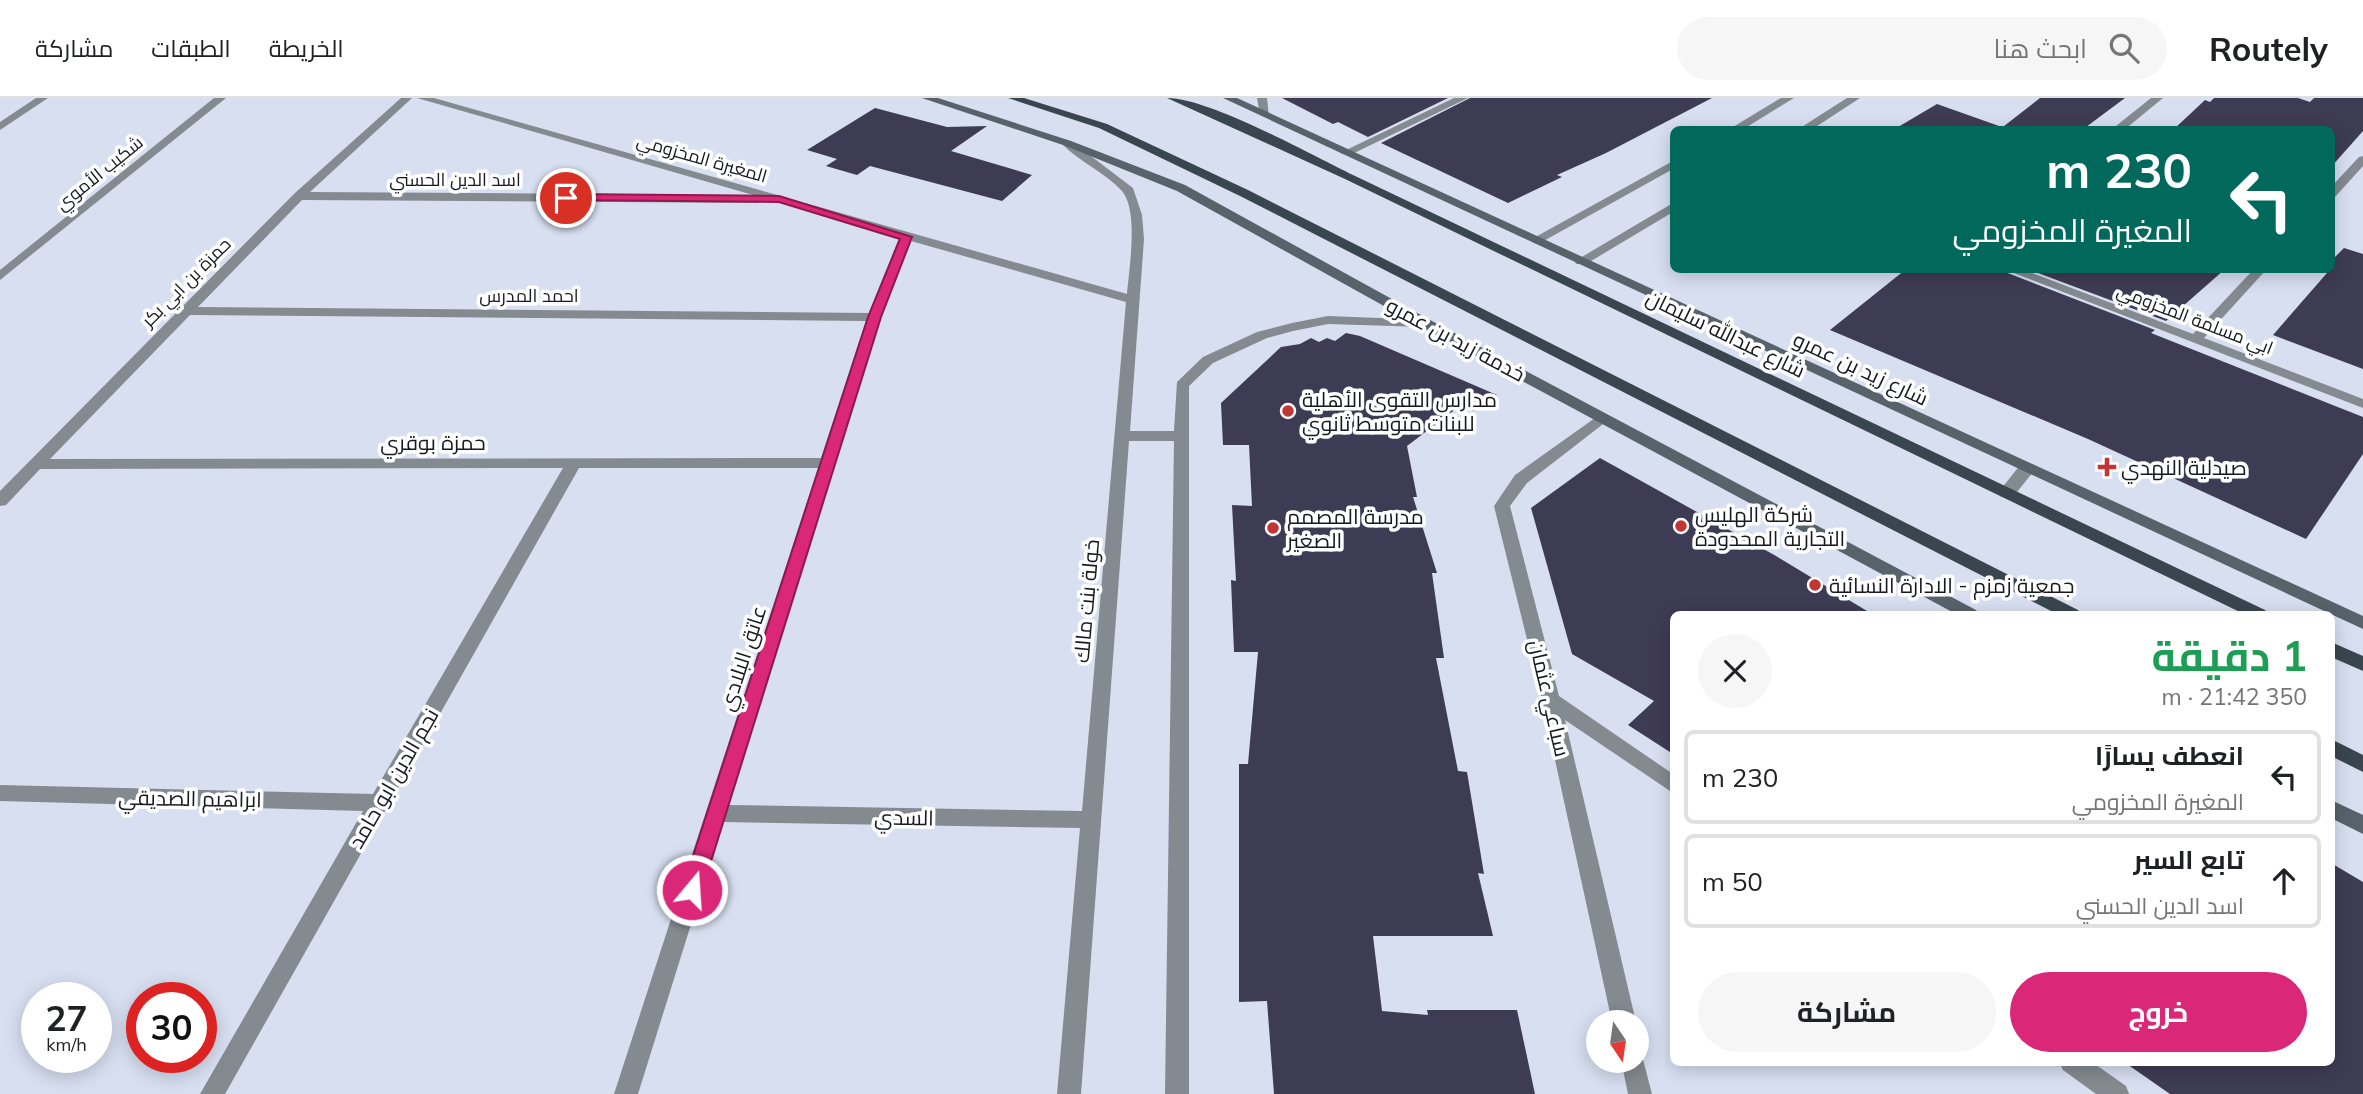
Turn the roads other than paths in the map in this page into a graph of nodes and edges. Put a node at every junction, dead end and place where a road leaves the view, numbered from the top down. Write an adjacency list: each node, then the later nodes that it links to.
1 (43, 98): 18 (street)
2 (220, 98): 32 (street, شكيب الأموي)
3 (407, 98): 24 (street, حمزة بن ابي بكر)
4 (422, 98): 25 (street, المغيرة المخزومي)
5 (927, 98): 19 (main road, خدمة زيد بن عمرو)
6 (1013, 98): 49 (main road)
7 (1172, 98): 46 (main road, شارع عبدالله سليمان)
8 (1228, 98): 14 (main road, شارع زيد بن عمرو)
9 (1262, 98): 14 (street)
10 (1463, 98): 20 (street)
11 (1788, 98): 15 (street)
12 (1855, 98): 16 (street)
13 (2158, 98): 17 (street)
14 (1265, 115): 20 (main road, شارع زيد بن عمرو)
15 (1740, 126)
16 (1809, 126)
17 (2121, 126)
18 (0, 127)
19 (1067, 143): 33 (street, خولة بنت مالك); 36 (main road, خدمة زيد بن عمرو)
20 (1346, 153): 28 (main road, شارع زيد بن عمرو)
21 (2363, 159): 23 (street)
22 (1670, 166): 28 (street)
23 (2335, 190)
24 (299, 196): 25 (street, اسد الدين الحسني); 34 (street, حمزة بن ابي بكر)
25 (779, 199): 27 (street, المغيرة المخزومي)
26 (1670, 208): 29 (street)
27 (906, 237): 33 (street, المغيرة المخزومي); 35 (street, عاتق البلادي)
28 (1536, 240): 29 (main road, شارع زيد بن عمرو)
29 (1581, 261): 45 (main road, شارع زيد بن عمرو)
30 (2021, 273): 37 (street, ابي مسلمة المخزومي)
31 (2257, 273): 37 (street)
32 (0, 276)
33 (1133, 300): 40 (street, خولة بنت مالك)
34 (183, 311): 35 (street, احمد المدرس); 44 (street, حمزة بن ابي بكر)
35 (874, 317): 43 (street, عاتق البلادي)
36 (1425, 323): 39 (main road, خدمة زيد بن عمرو); 41 (street)
37 (2194, 340): 38 (street, ابي مسلمة المخزومي)
38 (2363, 404)
39 (1602, 418): 48 (main road, خدمة زيد بن عمرو); 54 (street, سباعي عثمان)
40 (1122, 436): 41 (street); 62 (street, خولة بنت مالك)
41 (1181, 436): 70 (street)
42 (574, 463): 43 (street, حمزة بوقري); 44 (street, حمزة بوقري); 59 (street, نجم الدين ابو حامد)
43 (828, 463): 61 (street, عاتق البلادي)
44 (38, 464): 47 (street, حمزة بن ابي بكر)
45 (2027, 468): 46 (street); 51 (main road, شارع زيد بن عمرو)
46 (2007, 493): 50 (main road, شارع عبدالله سليمان)
47 (0, 501)
48 (1964, 611)
49 (2066, 611)
50 (2253, 611)
51 (2363, 623)
52 (2335, 651): 53 (main road)
53 (2363, 664)
54 (1551, 700): 57 (street); 64 (street, سباعي عثمان)
55 (2335, 749): 56 (main road)
56 (2363, 764)
57 (1670, 783)
58 (0, 793): 59 (street, ابراهيم الصديقي)
59 (379, 803): 67 (street, نجم الدين ابو حامد)
60 (2335, 810): 63 (main road)
61 (716, 813): 62 (street, السدي); 68 (street, عاتق البلادي)
62 (1091, 820): 69 (street, خولة بنت مالك)
63 (2363, 825)
64 (1621, 1010)
65 (2077, 1066): 72 (street)
66 (1636, 1073): 71 (street)
67 (212, 1094)
68 (626, 1094)
69 (1069, 1094)
70 (1177, 1094)
71 (1640, 1094)
72 (2116, 1094)

